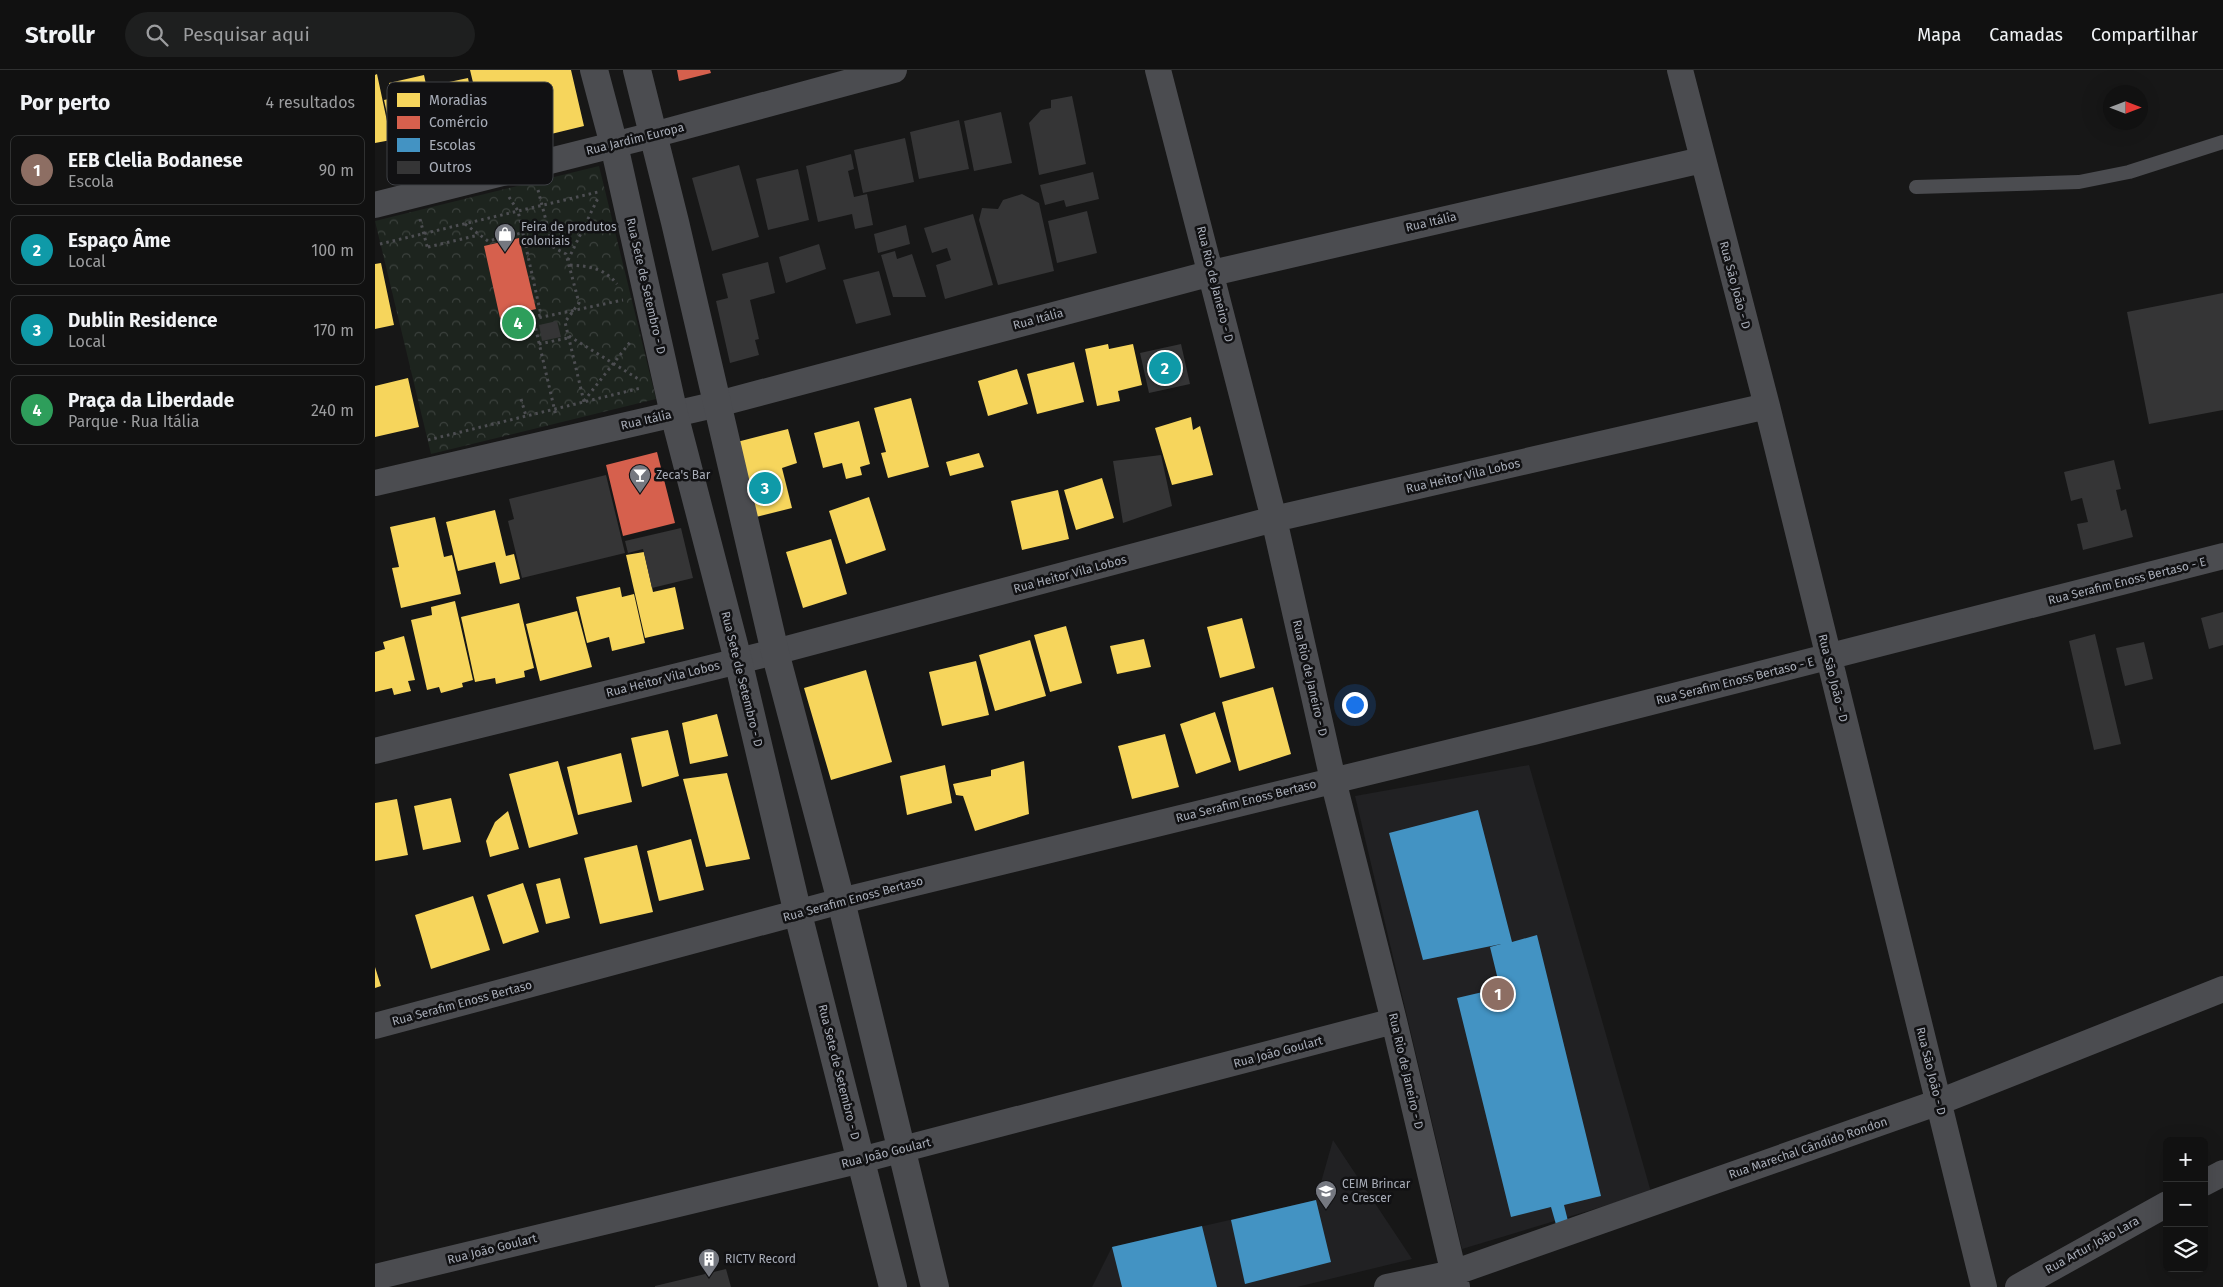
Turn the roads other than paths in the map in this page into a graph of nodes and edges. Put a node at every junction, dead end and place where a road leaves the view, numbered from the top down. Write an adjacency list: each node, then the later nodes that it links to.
1 (595, 70): 8 (street, Rua Sete de Setembro - D)
2 (637, 70): 6 (street)
3 (894, 70): 6 (street, Rua Jardim Europa)
4 (1158, 70): 14 (street, Rua Rio de Janeiro - D)
5 (1680, 70): 10 (street, Rua São João - D)
6 (653, 136): 8 (street, Rua Jardim Europa); 15 (street)
7 (2223, 142): 12 (lane)
8 (614, 145): 9 (street, Rua Jardim Europa); 17 (street, Rua Sete de Setembro - D)
9 (553, 160)
10 (1702, 160): 14 (street, Rua Itália); 16 (street, Rua São João - D)
11 (452, 185): 13 (street, Rua Jardim Europa)
12 (1916, 187)
13 (375, 204)
14 (1212, 273): 15 (street, Rua Itália); 19 (street, Rua Rio de Janeiro - D)
15 (718, 404): 17 (street, Rua Itália); 21 (street)
16 (1767, 406): 19 (street, Rua Heitor Vila Lobos); 22 (street, Rua São João - D)
17 (674, 414): 18 (street, Rua Itália); 23 (street, Rua Sete de Setembro - D)
18 (375, 483)
19 (1274, 519): 21 (street, Rua Heitor Vila Lobos); 25 (street, Rua Rio de Janeiro - D)
20 (2223, 556): 22 (street, Rua Serafim Enoss Bertaso - E)
21 (775, 652): 23 (street, Rua Heitor Vila Lobos); 26 (street)
22 (1828, 658): 25 (street, Rua Serafim Enoss Bertaso - E); 31 (street, Rua São João - D)
23 (738, 660): 24 (street, Rua Heitor Vila Lobos); 27 (street, Rua Sete de Setembro - D)
24 (375, 751)
25 (1333, 780): 26 (street, Rua Serafim Enoss Bertaso); 29 (street, Rua Rio de Janeiro - D)
26 (841, 901): 27 (street, Rua Serafim Enoss Bertaso); 32 (street)
27 (798, 914): 30 (street, Rua Serafim Enoss Bertaso); 33 (street, Rua Sete de Setembro - D)
28 (2223, 989): 31 (street, Rua Marechal Cândido Rondon)
29 (1394, 1022): 32 (street, Rua João Goulart); 38 (street, Rua Rio de Janeiro - D)
30 (375, 1026)
31 (1939, 1102): 38 (street, Rua Marechal Cândido Rondon); 42 (street, Rua São João - D)
32 (902, 1150): 33 (street, Rua João Goulart); 40 (street)
33 (861, 1160): 37 (street, Rua João Goulart); 39 (street, Rua Sete de Setembro - D)
34 (2223, 1172): 35 (street)
35 (2206, 1182)
36 (2163, 1206): 43 (street, Rua Artur João Lara)
37 (375, 1277)
38 (1455, 1280): 41 (street, Rua Marechal Cândido Rondon)
39 (893, 1287)
40 (935, 1287)
41 (1387, 1287)
42 (1985, 1287)
43 (2018, 1287)

